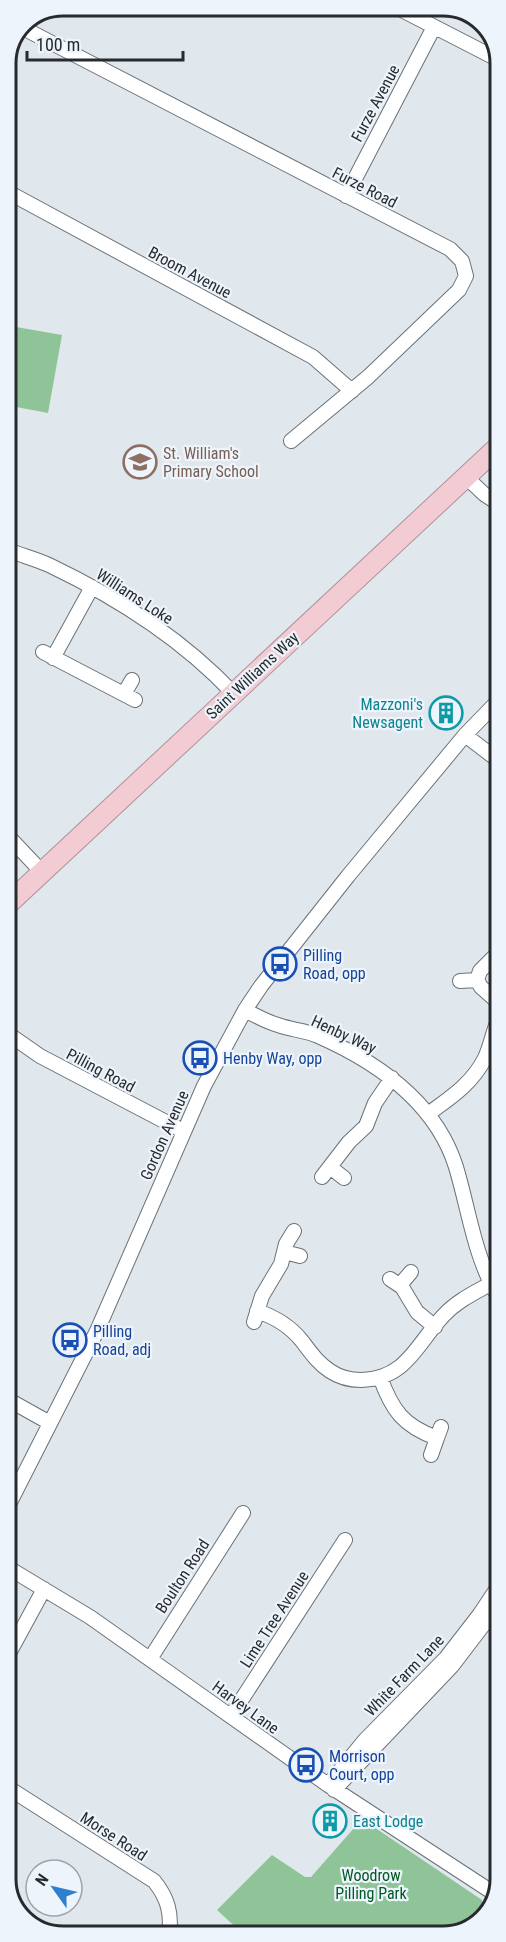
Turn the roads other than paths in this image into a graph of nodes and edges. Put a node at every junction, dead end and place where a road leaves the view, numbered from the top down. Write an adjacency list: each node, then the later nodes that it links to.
1 (415, 17): 2 (street)
2 (434, 27): 4 (street); 6 (street, Furze Avenue)
3 (29, 31): 6 (street, Furze Road)
4 (489, 55)
5 (16, 196): 7 (street, Broom Avenue)
6 (346, 196): 7 (street, Furze Road)
7 (352, 391): 8 (street, Furze Road)
8 (291, 441)
9 (489, 455): 10 (highway, Saint Williams Way)
10 (466, 477): 11 (street); 15 (highway, Saint Williams Way)
11 (489, 497)
12 (16, 553): 13 (street, Williams Loke)
13 (92, 587): 14 (street); 15 (street, Williams Loke)
14 (132, 680)
15 (233, 693): 20 (highway, Saint Williams Way)
16 (489, 710): 17 (street, Gordon Avenue)
17 (465, 735): 18 (street); 26 (street, Gordon Avenue)
18 (489, 753)
19 (16, 846): 20 (street)
20 (42, 872): 21 (highway, Saint Williams Way)
21 (16, 897)
22 (489, 962): 23 (street)
23 (477, 980): 24 (street); 25 (street)
24 (460, 981)
25 (489, 994)
26 (245, 1010): 29 (street, Henby Way); 31 (street, Gordon Avenue)
27 (16, 1039): 31 (street, Pilling Road)
28 (489, 1048): 30 (street)
29 (392, 1078): 30 (street, Henby Way); 32 (street)
30 (428, 1114): 37 (street, Henby Way)
31 (183, 1131): 42 (street, Gordon Avenue)
32 (344, 1178)
33 (294, 1231): 34 (street)
34 (284, 1252): 35 (street); 40 (street)
35 (300, 1256)
36 (411, 1272): 39 (street)
37 (489, 1281)
38 (489, 1285): 39 (street)
39 (435, 1327): 40 (street)
40 (380, 1377): 43 (street)
41 (16, 1404): 42 (street)
42 (50, 1423): 44 (street, Gordon Avenue)
43 (431, 1455)
44 (16, 1490)
45 (243, 1513): 52 (street, Boulton Road)
46 (345, 1540): 53 (street, Lime Tree Avenue)
47 (16, 1572): 48 (street, Harvey Lane)
48 (44, 1589): 51 (street); 52 (street, Harvey Lane)
49 (489, 1600): 54 (street, White Farm Lane)
50 (489, 1618): 54 (street)
51 (16, 1640)
52 (150, 1659): 53 (street, Harvey Lane)
53 (231, 1716): 54 (street, Harvey Lane)
54 (331, 1788): 56 (street, Harvey Lane)
55 (16, 1793): 57 (street, Morse Road)
56 (488, 1889)
57 (169, 1925)

